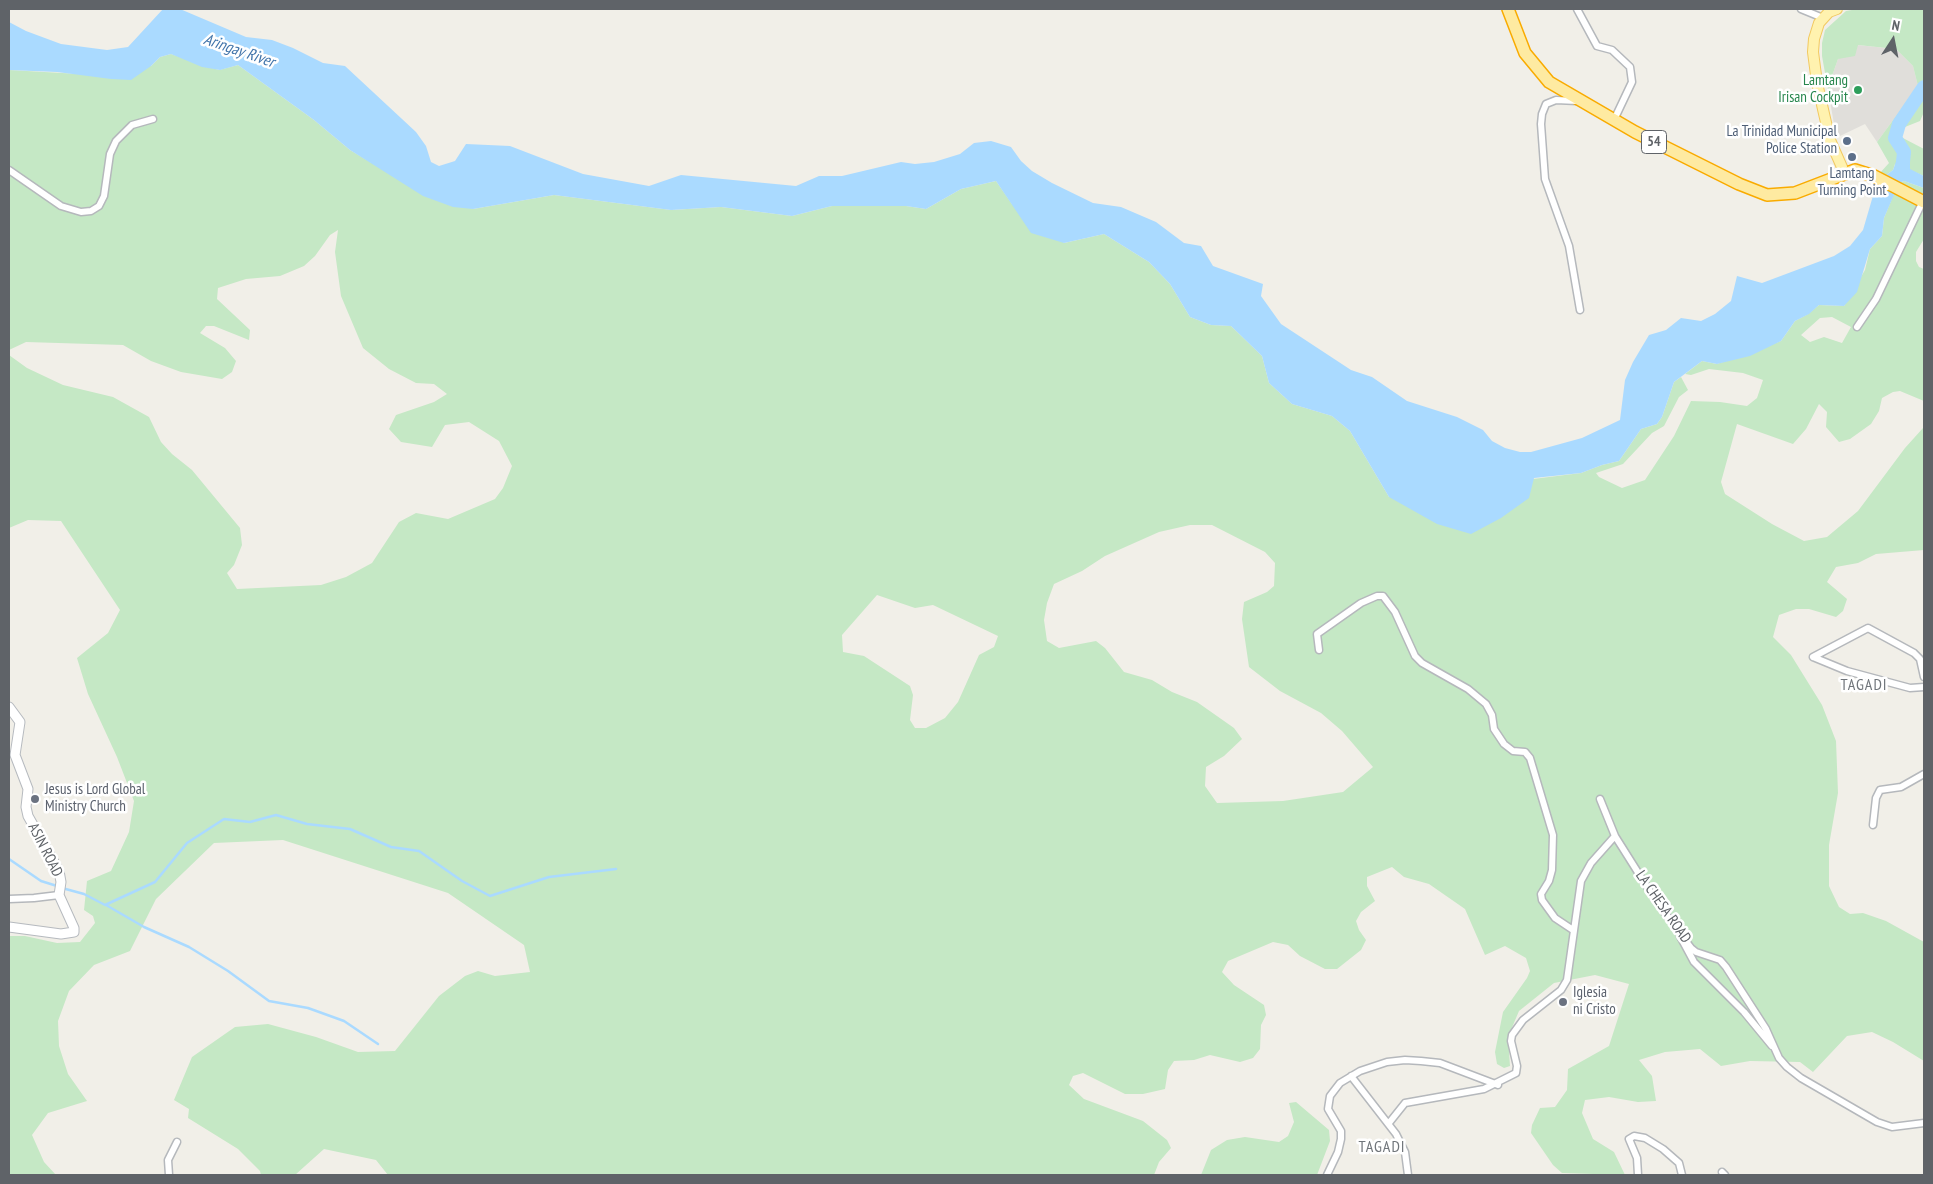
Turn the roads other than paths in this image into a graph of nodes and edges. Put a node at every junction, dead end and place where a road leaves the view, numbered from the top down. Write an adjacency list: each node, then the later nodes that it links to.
1 (1508, 9): 6 (highway, 54)
2 (1577, 9): 8 (street)
3 (1800, 9): 5 (street)
4 (1837, 9): 5 (main road)
5 (1823, 18): 10 (main road)
6 (1582, 102): 8 (highway, 54); 12 (street)
7 (153, 118): 9 (street)
8 (1614, 120): 10 (highway, 54)
9 (9, 170)
10 (1846, 174): 11 (highway, 54)
11 (1924, 202): 13 (street)
12 (1580, 310)
13 (1857, 327)
14 (1319, 650): 26 (street)
15 (1924, 677): 16 (street)
16 (1924, 687)
17 (9, 707): 22 (main road, ASIN ROAD)
18 (1924, 774): 20 (street)
19 (1600, 799): 21 (street, LA CHESA ROAD)
20 (1873, 825)
21 (1615, 836): 25 (street, LA CHESA ROAD); 26 (street)
22 (60, 889): 23 (street); 24 (main road, ASIN ROAD)
23 (9, 899)
24 (9, 926)
25 (1677, 927): 27 (street); 27 (street, LA CHESA ROAD)
26 (1573, 930): 29 (street)
27 (1774, 1049): 30 (street, LA CHESA ROAD)
28 (1352, 1076): 29 (street); 31 (street); 34 (street)
29 (1498, 1085): 31 (street)
30 (1924, 1122)
31 (1389, 1123): 35 (street)
32 (177, 1142): 33 (street)
33 (169, 1175)
34 (1327, 1175)
35 (1408, 1175)
36 (1638, 1175): 37 (street)
37 (1682, 1175)

